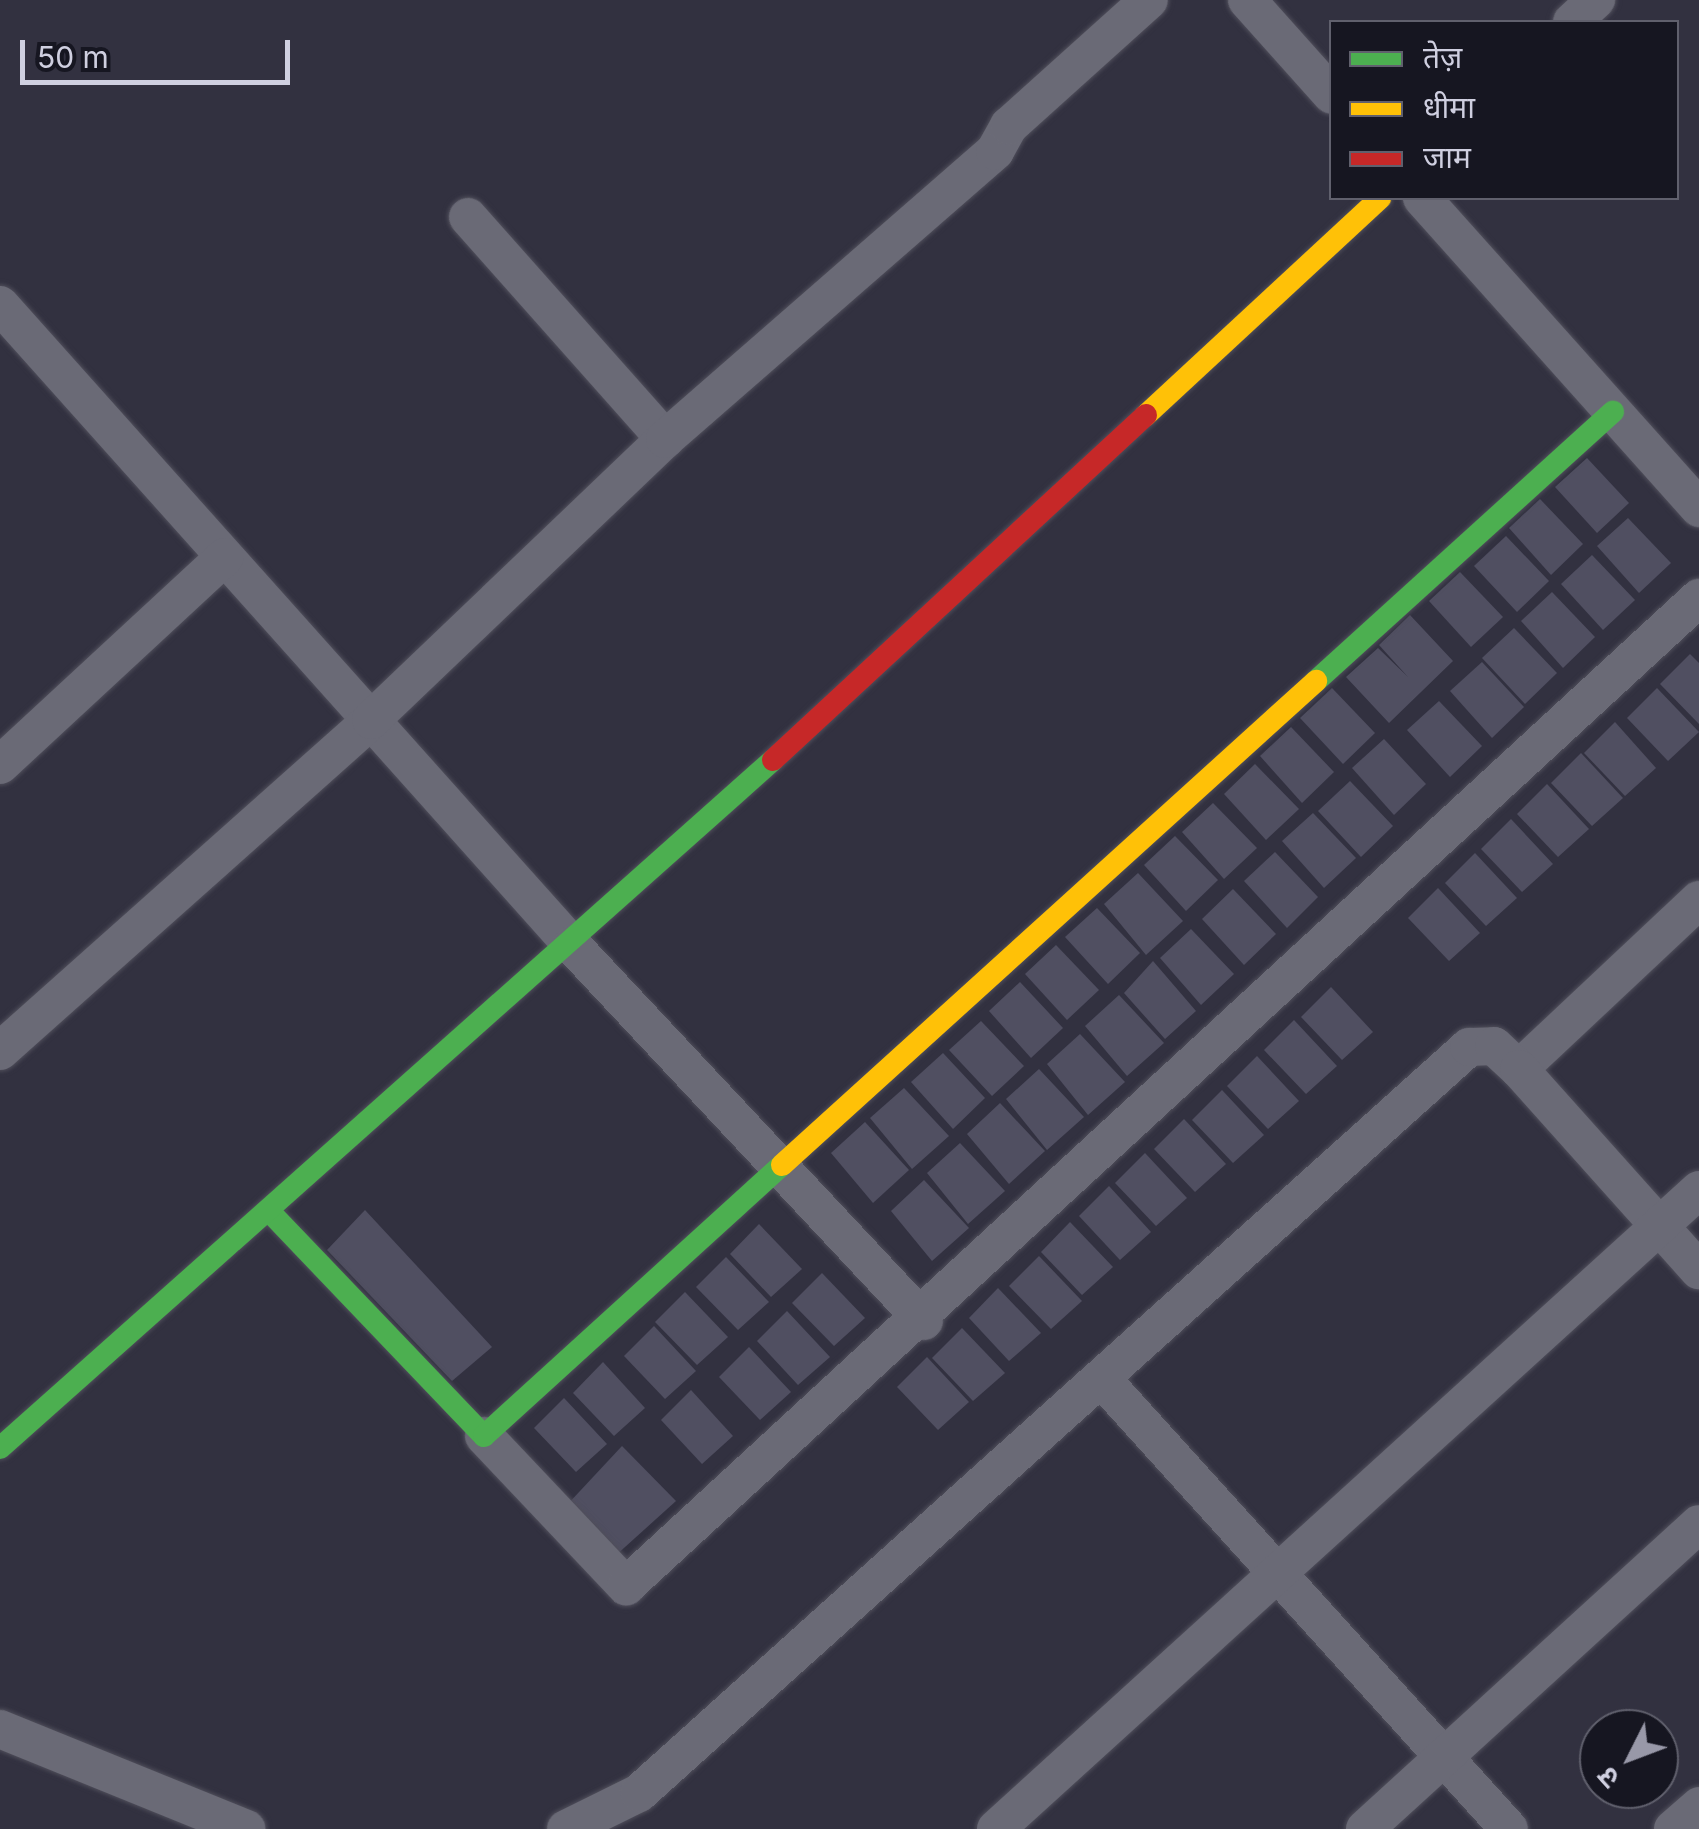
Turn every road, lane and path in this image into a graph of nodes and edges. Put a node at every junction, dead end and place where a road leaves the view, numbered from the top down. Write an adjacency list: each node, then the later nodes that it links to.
1 (1149, 0): 11 (street)
2 (1248, 0): 5 (street)
3 (1596, 0): 4 (street)
4 (1574, 20)
5 (1329, 92)
6 (1378, 200): 18 (street)
7 (1424, 200): 10 (street)
8 (468, 217): 11 (street)
9 (0, 305): 13 (street)
10 (1613, 412): 12 (street); 21 (street)
11 (665, 439): 15 (street)
12 (1699, 508)
13 (225, 557): 15 (street); 16 (street)
14 (1699, 598): 26 (street)
15 (371, 720): 18 (street); 19 (street)
16 (0, 765)
17 (1699, 900): 20 (street)
18 (572, 945): 21 (street); 23 (street)
19 (0, 1051)
20 (1519, 1069): 24 (street); 27 (street)
21 (782, 1169): 26 (street); 28 (street)
22 (1699, 1190): 24 (street)
23 (270, 1211): 28 (street); 29 (street)
24 (1660, 1226): 25 (street); 31 (street)
25 (1699, 1270)
26 (924, 1321): 28 (street)
27 (1102, 1378): 31 (street); 35 (street)
28 (484, 1436)
29 (0, 1448)
30 (1699, 1524): 33 (street)
31 (1278, 1574): 33 (street); 38 (street)
32 (0, 1729): 36 (street)
33 (1444, 1757): 39 (street); 40 (street)
34 (1699, 1806): 41 (street)
35 (635, 1811): 37 (street)
36 (246, 1829)
37 (566, 1829)
38 (996, 1829)
39 (1365, 1829)
40 (1509, 1829)
41 (1674, 1829)

